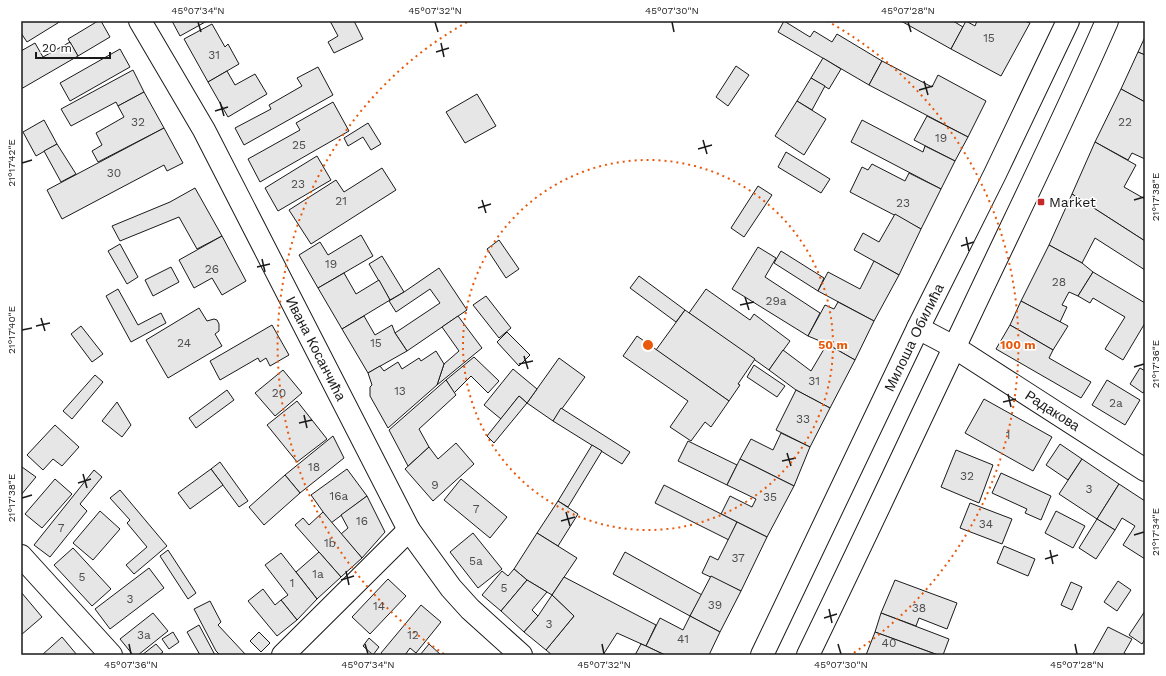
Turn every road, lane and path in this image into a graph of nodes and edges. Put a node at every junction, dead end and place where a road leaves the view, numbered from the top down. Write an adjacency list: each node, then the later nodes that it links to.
1 (140, 21): 7 (main road, Ивана Косанчића)
2 (1068, 21): 4 (main road, Милоша Обилића)
3 (1107, 21): 5 (main road)
4 (918, 328): 5 (main road, Радакова); 12 (main road, Милоша Обилића)
5 (954, 347): 6 (main road, Радакова); 13 (main road)
6 (1145, 470)
7 (408, 530): 10 (main road); 11 (main road, Ивана Косанчића)
8 (21, 556): 9 (main road)
9 (111, 655)
10 (283, 655)
11 (521, 655)
12 (762, 655)
13 (808, 655)

